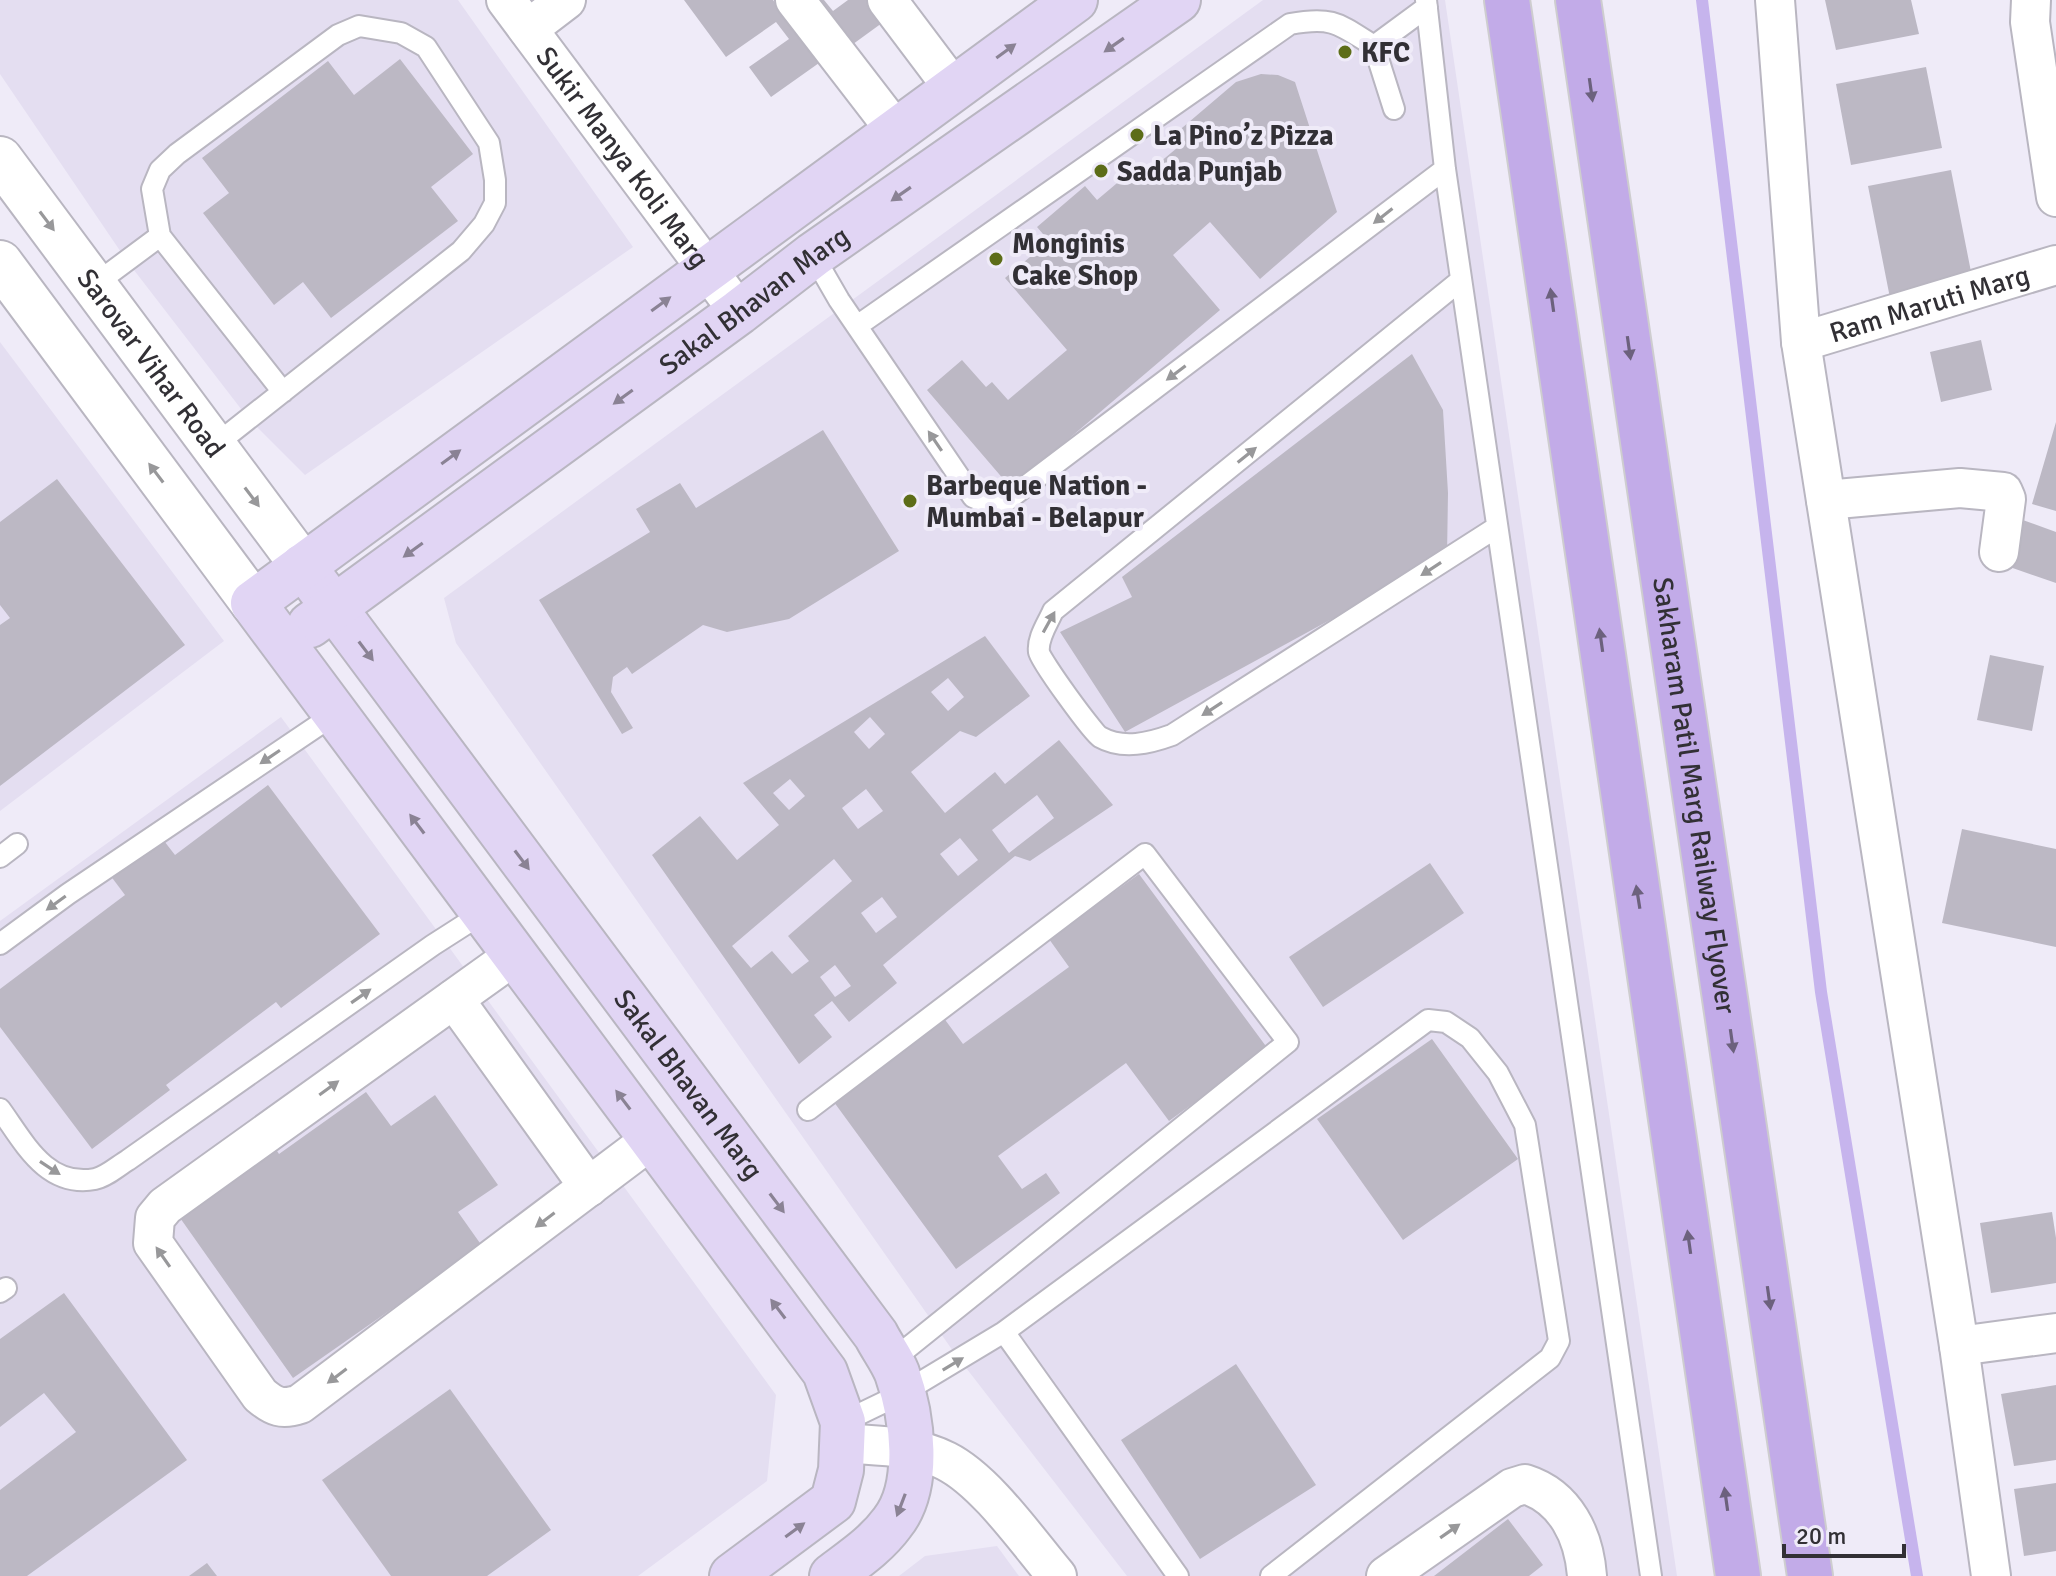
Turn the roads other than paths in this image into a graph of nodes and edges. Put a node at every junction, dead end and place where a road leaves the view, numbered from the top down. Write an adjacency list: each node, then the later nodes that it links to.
1 (566, 0): 12 (street)
2 (795, 0): 16 (street)
3 (887, 0): 14 (street)
4 (906, 0): 14 (street)
5 (1075, 0): 14 (main road, Sakal Bhavan Marg, one-way to 5)
6 (1178, 0): 21 (main road, Sakal Bhavan Marg, one-way to 21)
7 (1775, 0): 29 (street)
8 (2031, 0): 19 (street)
9 (1427, 4): 13 (lane); 18 (lane)
10 (1579, 6): 65 (main road, Sakharam Patil Marg Railway Flyover, one-way to 65)
11 (1509, 12): 64 (main road, one-way to 11)
12 (517, 14): 24 (street, Sukir Manya Koli Marg)
13 (1374, 46): 15 (lane); 28 (lane)
14 (960, 84): 16 (main road, Sakal Bhavan Marg)
15 (1394, 109)
16 (896, 131): 24 (main road, Sakal Bhavan Marg)
17 (0, 159): 26 (street, Sarovar Vihar Road, one-way to 26)
18 (1445, 169): 25 (lane); 28 (lane, one-way to 28)
19 (2056, 197)
20 (160, 236): 26 (lane); 30 (lane); 30 (lane)
21 (813, 255): 27 (main road, Sakal Bhavan Marg); 28 (lane)
22 (0, 263): 36 (street, one-way to 22)
23 (2056, 265): 29 (street, Ram Maruti Marg)
24 (707, 269): 27 (street, Sukir Manya Koli Marg); 35 (main road, Sakal Bhavan Marg, one-way to 24)
25 (1461, 280): 33 (lane); 33 (lane, one-way to 25)
26 (94, 285): 31 (street, Sarovar Vihar Road)
27 (739, 312): 37 (main road, Sakal Bhavan Marg, one-way to 37)
28 (857, 326)
29 (1801, 342): 32 (street)
30 (283, 392): 31 (lane)
31 (214, 446): 35 (street, Sarovar Vihar Road, one-way to 35)
32 (1826, 500): 34 (street); 52 (street)
33 (1497, 527): 63 (lane)
34 (1999, 552)
35 (303, 566): 36 (main road, Sakal Bhavan Marg); 37 (main road, Sakal Bhavan Marg)
36 (253, 603): 38 (main road)
37 (334, 608): 38 (main road, Sakal Bhavan Marg); 53 (main road, Sakal Bhavan Marg, one-way to 53)
38 (283, 644): 39 (main road)
39 (335, 714): 42 (main road, one-way to 39); 43 (lane, one-way to 43)
40 (17, 844): 41 (lane)
41 (0, 857)
42 (483, 913): 44 (main road); 46 (lane, one-way to 42)
43 (0, 944)
44 (515, 955): 45 (street); 48 (main road, one-way to 44)
45 (454, 999): 49 (street); 49 (street, one-way to 45)
46 (0, 1109)
47 (808, 1110): 53 (lane)
48 (652, 1139): 49 (street); 54 (main road, one-way to 48)
49 (589, 1187)
50 (1004, 1332): 53 (lane, one-way to 50); 59 (lane); 60 (lane)
51 (2056, 1333): 52 (street)
52 (1959, 1346): 66 (street)
53 (896, 1378): 54 (lane); 55 (main road, Sakal Bhavan Marg)
54 (843, 1432): 55 (street); 56 (main road, one-way to 54)
55 (913, 1450): 57 (main road, Sakal Bhavan Marg, one-way to 57); 58 (street)
56 (732, 1576)
57 (832, 1576)
58 (1057, 1576)
59 (1178, 1576)
60 (1271, 1576)
61 (1386, 1576): 62 (street, one-way to 62)
62 (1587, 1576)
63 (1651, 1576)
64 (1738, 1576)
65 (1810, 1576)
66 (1991, 1576)

